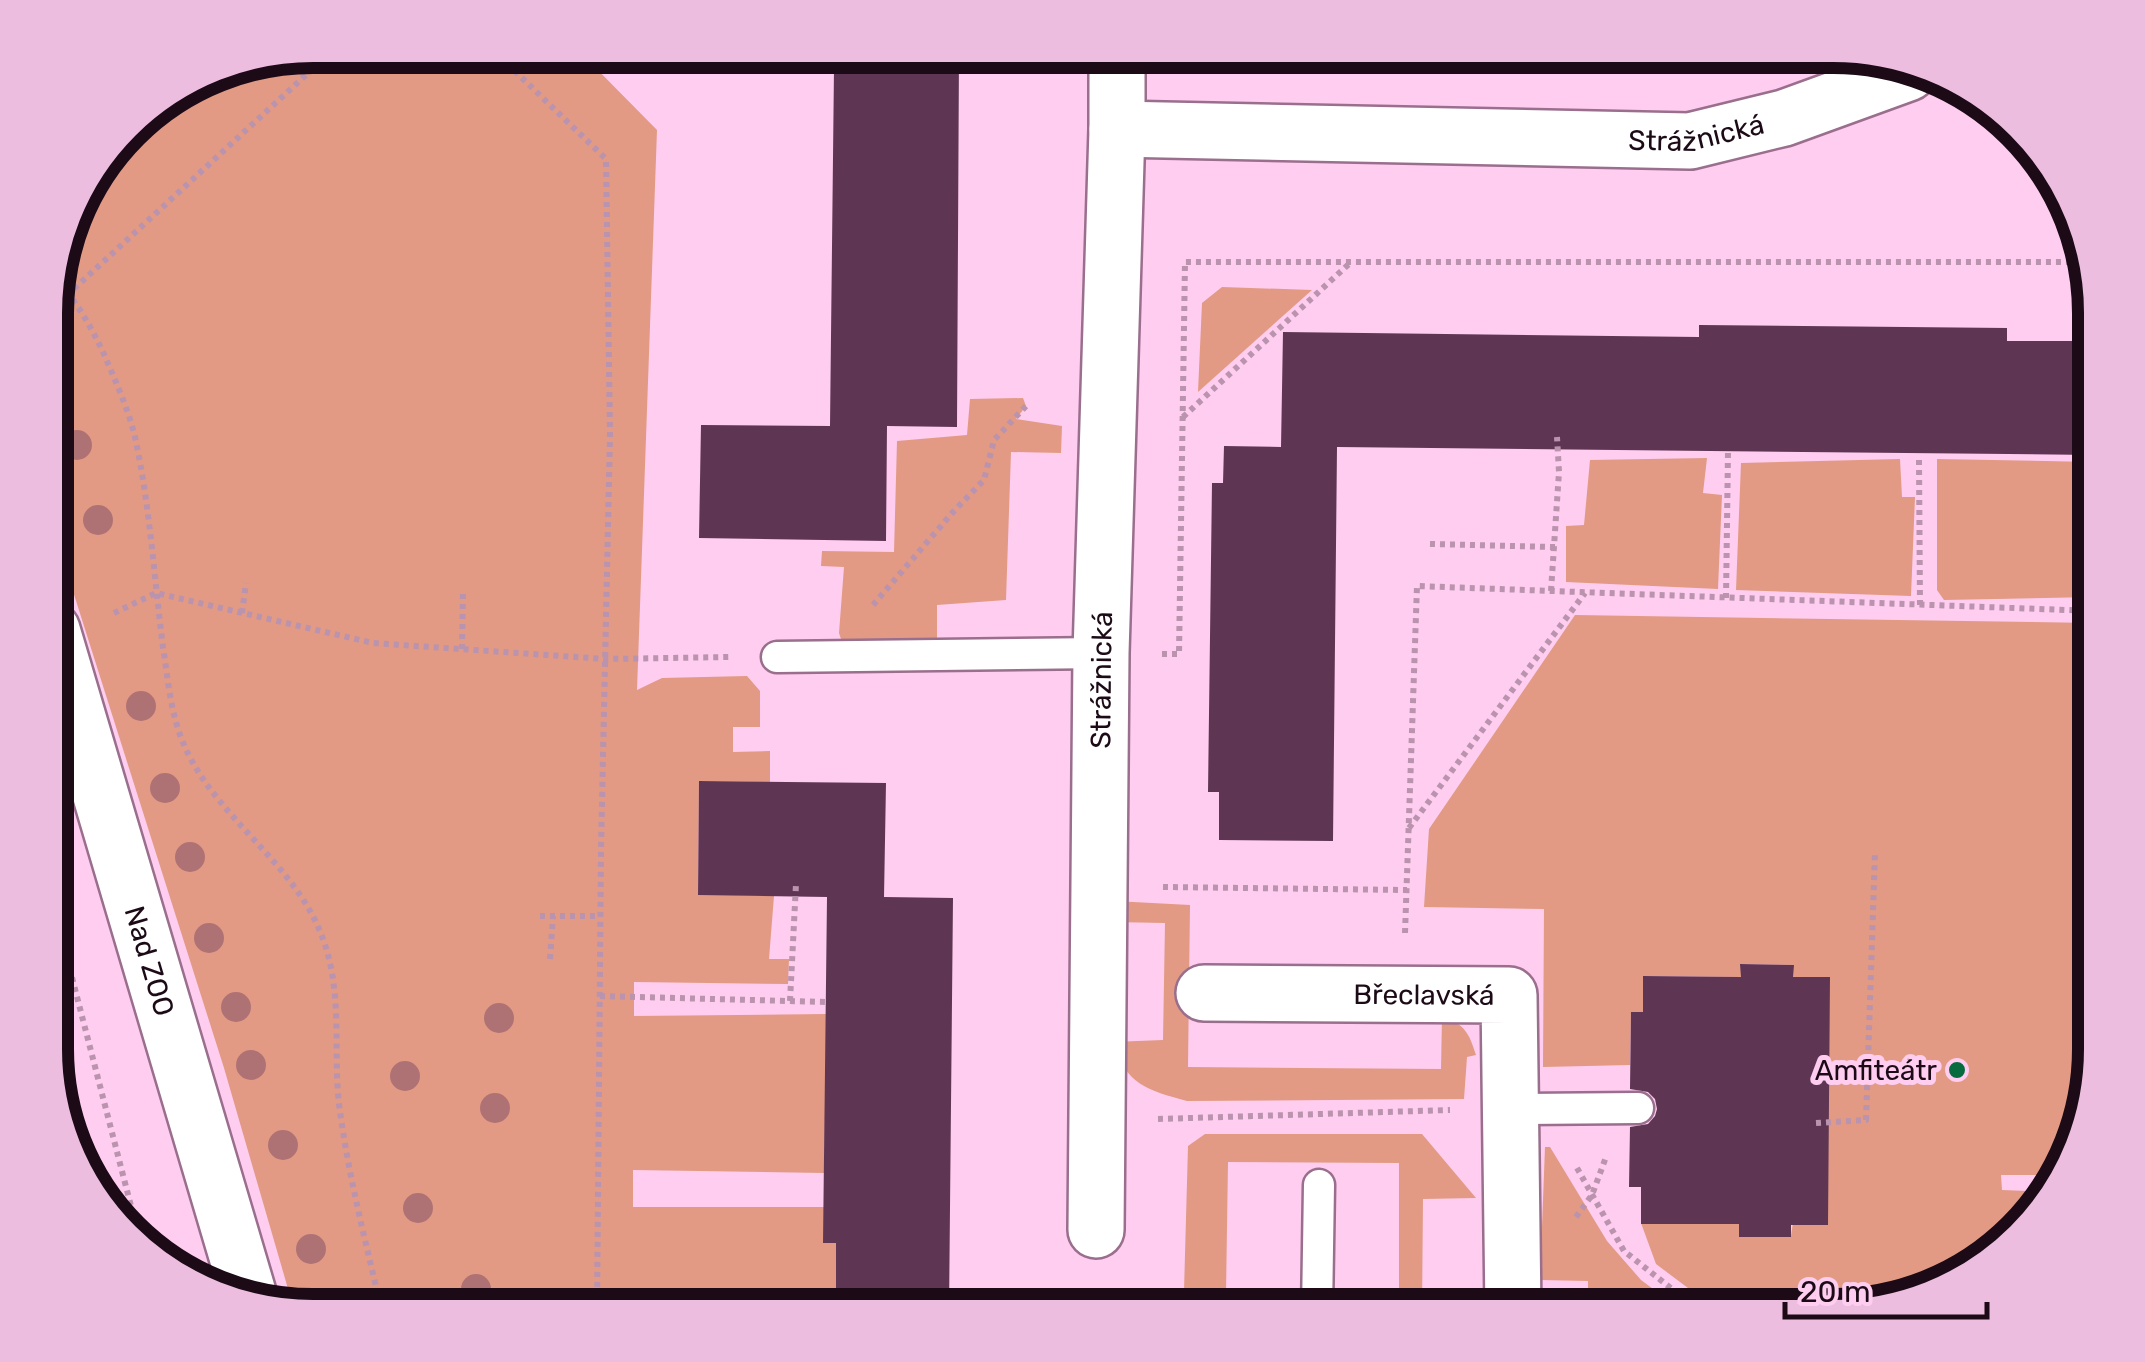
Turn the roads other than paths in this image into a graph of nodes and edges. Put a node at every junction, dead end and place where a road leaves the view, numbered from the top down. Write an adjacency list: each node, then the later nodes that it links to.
1 (1117, 68): 3 (street, Strážnická)
2 (1897, 77): 3 (street, Strážnická)
3 (1117, 129): 4 (street, Strážnická)
4 (1101, 653): 5 (lane); 11 (street, Strážnická)
5 (777, 657)
6 (68, 683): 12 (street, Nad ZOO)
7 (1204, 994): 8 (street, Břeclavská)
8 (1511, 1108): 9 (lane); 14 (street, Břeclavská)
9 (1638, 1108)
10 (1319, 1185): 13 (lane)
11 (1096, 1230)
12 (246, 1285)
13 (1316, 1294)
14 (1513, 1294)

